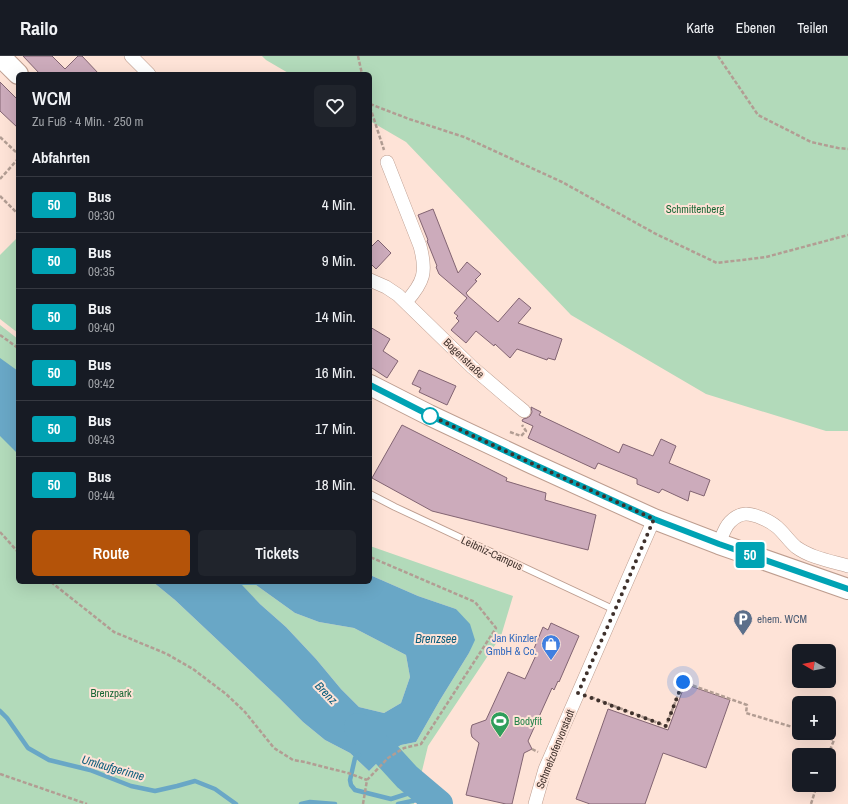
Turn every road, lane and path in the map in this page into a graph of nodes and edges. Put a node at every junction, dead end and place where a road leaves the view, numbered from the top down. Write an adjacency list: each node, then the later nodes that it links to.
1 (0, 56): 5 (main road)
2 (131, 56): 6 (street)
3 (358, 56): 7 (path)
4 (718, 56): 11 (path)
5 (16, 72)
6 (147, 72)
7 (362, 72)
8 (372, 107): 18 (path)
9 (372, 113): 14 (path)
10 (0, 137): 12 (path)
11 (848, 149)
12 (16, 152)
13 (16, 161): 15 (path)
14 (387, 162): 20 (street)
15 (0, 180)
16 (0, 196): 17 (path)
17 (16, 212)
18 (848, 235)
19 (372, 281): 20 (street, Bogenstraße)
20 (406, 302): 24 (street, Bogenstraße)
21 (0, 335): 22 (path)
22 (16, 347)
23 (372, 386): 28 (main road)
24 (524, 411)
25 (522, 425): 26 (path)
26 (506, 431)
27 (372, 495): 36 (lane, Leibniz-Campus)
28 (654, 519): 30 (main road); 36 (street, Schmelzofenvorstadt)
29 (0, 532): 31 (path)
30 (719, 544): 33 (street); 35 (main road)
31 (16, 550)
32 (372, 558): 42 (path)
33 (848, 566)
34 (53, 584): 42 (path)
35 (848, 589)
36 (615, 610): 37 (street, Schmelzofenvorstadt)
37 (578, 693): 38 (path); 46 (street, Schmelzofenvorstadt)
38 (666, 726): 39 (path); 40 (path)
39 (792, 727)
40 (665, 729)
41 (0, 775): 44 (path)
42 (367, 780): 45 (path)
43 (815, 792): 47 (path)
44 (87, 804)
45 (363, 804)
46 (535, 804)
47 (811, 804)

